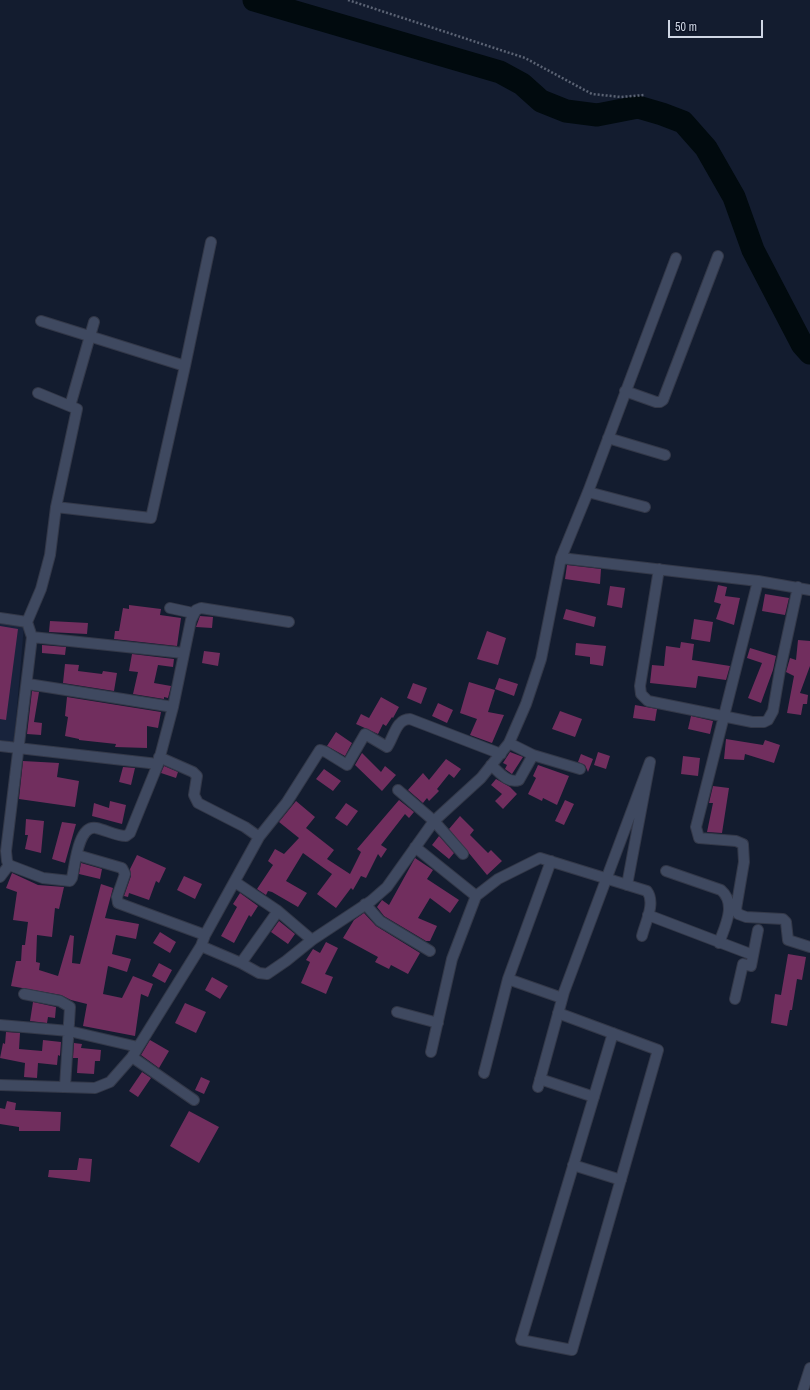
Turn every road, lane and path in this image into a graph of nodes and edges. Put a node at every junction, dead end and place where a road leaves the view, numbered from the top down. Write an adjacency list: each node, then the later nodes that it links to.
1 (348, 0): 2 (path)
2 (644, 95)
3 (211, 242): 9 (street)
4 (718, 256): 10 (street)
5 (676, 258): 10 (street)
6 (41, 321): 8 (street)
7 (94, 322): 8 (street)
8 (90, 337): 9 (street); 12 (street)
9 (185, 366): 16 (street)
10 (626, 391): 13 (street)
11 (38, 393): 12 (street)
12 (70, 406): 16 (street)
13 (608, 438): 14 (street); 15 (street)
14 (665, 455)
15 (588, 492): 17 (street); 18 (street)
16 (56, 507): 26 (street)
17 (645, 507)
18 (562, 558): 19 (street); 33 (street)
19 (659, 569): 20 (street); 32 (street)
20 (758, 581): 21 (street); 32 (street)
21 (798, 587): 22 (street); 32 (street)
22 (810, 590)
23 (170, 608): 24 (street)
24 (193, 613): 27 (street); 29 (street)
25 (0, 618): 26 (street)
26 (27, 622): 28 (street)
27 (289, 622)
28 (32, 637): 29 (street); 30 (street)
29 (183, 653): 31 (street)
30 (28, 684): 31 (street); 35 (street)
31 (173, 707): 38 (street)
32 (725, 717): 64 (street)
33 (509, 743): 36 (street); 37 (street)
34 (0, 746): 35 (street)
35 (19, 749): 38 (street); 48 (street)
36 (501, 754): 39 (street); 43 (street)
37 (533, 755): 39 (street); 40 (street)
38 (158, 761): 43 (street); 46 (street)
39 (491, 765): 42 (street)
40 (580, 769)
41 (398, 790): 42 (street)
42 (434, 821): 44 (street); 45 (street)
43 (259, 837): 52 (street)
44 (415, 847): 54 (street); 55 (street)
45 (463, 854)
46 (77, 855): 48 (street); 59 (street)
47 (551, 861): 51 (street); 54 (street); 68 (street)
48 (9, 865): 50 (street)
49 (666, 872): 62 (street)
50 (0, 877)
51 (608, 879): 53 (street); 53 (street); 70 (street)
52 (235, 882): 56 (street); 59 (street)
53 (627, 885): 57 (street)
54 (476, 896): 74 (street)
55 (365, 904): 61 (street); 65 (street)
56 (278, 911): 61 (street); 67 (street)
57 (648, 915): 60 (street); 62 (street)
58 (758, 930): 66 (street)
59 (205, 935): 63 (street)
60 (642, 936)
61 (312, 940): 67 (street)
62 (719, 943): 66 (street)
63 (201, 946): 67 (street); 78 (street)
64 (810, 947)
65 (430, 951)
66 (749, 953): 71 (street)
67 (241, 963)
68 (508, 979): 70 (street); 81 (street)
69 (24, 994): 76 (street)
70 (562, 998): 73 (street)
71 (734, 999)
72 (397, 1012): 74 (street)
73 (558, 1013): 77 (street); 84 (street)
74 (438, 1023): 79 (street)
75 (0, 1025): 76 (street)
76 (69, 1031): 78 (street); 83 (street)
77 (613, 1033): 84 (street); 87 (street)
78 (138, 1047): 80 (street)
79 (431, 1052)
80 (132, 1057): 83 (street); 85 (street)
81 (484, 1073)
82 (0, 1085): 83 (street)
83 (65, 1087)
84 (594, 1096): 86 (street)
85 (194, 1100)
86 (574, 1165): 87 (street); 87 (street)
87 (621, 1180)
88 (810, 1368): 89 (street)
89 (803, 1390)

